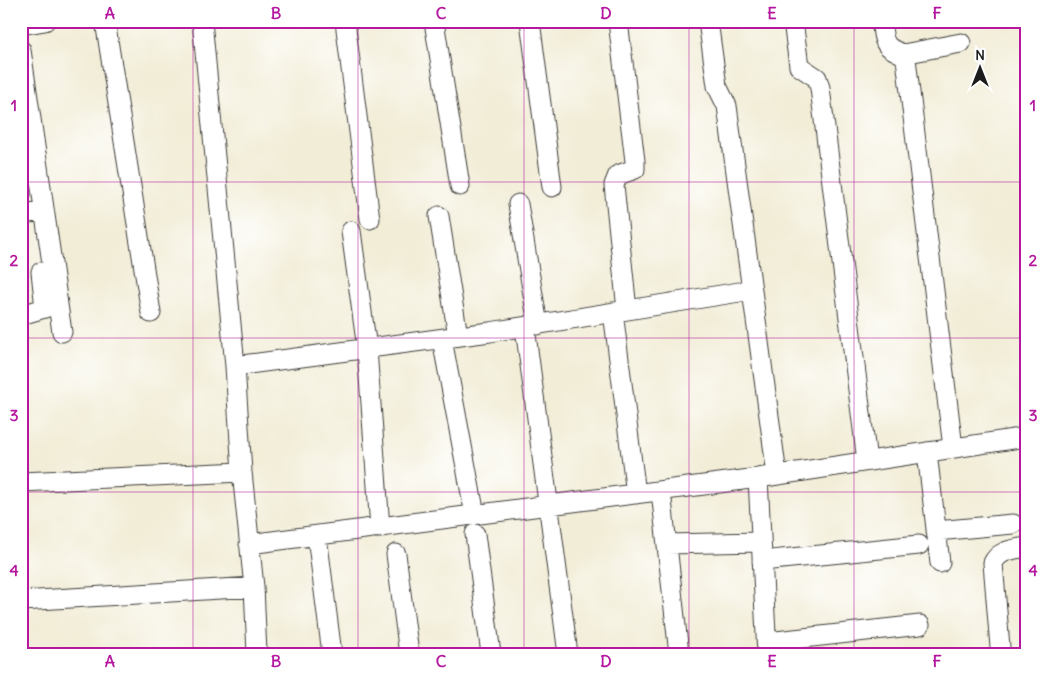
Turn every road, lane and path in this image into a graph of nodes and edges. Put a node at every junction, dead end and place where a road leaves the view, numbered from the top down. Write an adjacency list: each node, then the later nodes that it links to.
1 (45, 21): 11 (street)
2 (105, 21): 26 (street)
3 (202, 21): 32 (street)
4 (345, 21): 21 (street)
5 (434, 21): 15 (street)
6 (530, 21): 16 (street)
7 (618, 21): 25 (street)
8 (708, 21): 24 (street)
9 (793, 21): 36 (street)
10 (882, 21): 14 (street)
11 (21, 25)
12 (961, 43): 14 (street)
13 (21, 50): 18 (street)
14 (903, 54): 34 (street)
15 (460, 186)
16 (552, 187)
17 (518, 204): 28 (street)
18 (44, 211): 19 (street); 29 (street)
19 (21, 214)
20 (439, 216): 30 (street)
21 (370, 219)
22 (350, 231): 31 (street)
23 (38, 236): 27 (street)
24 (752, 290): 25 (street); 38 (street)
25 (620, 312): 28 (street); 42 (street)
26 (151, 313)
27 (21, 315)
28 (531, 326): 30 (street); 43 (street)
29 (62, 332)
30 (450, 338): 31 (street); 44 (street)
31 (367, 349): 32 (street); 46 (street)
32 (235, 366): 37 (street)
33 (1026, 439): 34 (street)
34 (953, 448): 35 (street)
35 (927, 452): 36 (street); 47 (street)
36 (867, 461): 38 (street)
37 (242, 472): 40 (street); 50 (street)
38 (777, 475): 39 (street)
39 (758, 478): 41 (street); 54 (street)
40 (21, 482)
41 (661, 490): 42 (street); 51 (street)
42 (636, 494): 43 (street)
43 (549, 505): 44 (street); 66 (street)
44 (475, 515): 46 (street)
45 (1013, 524): 47 (street)
46 (380, 528): 49 (street)
47 (936, 531): 56 (street)
48 (475, 534): 65 (street)
49 (316, 536): 50 (street); 63 (street)
50 (249, 544): 57 (street)
51 (667, 544): 54 (street); 67 (street)
52 (919, 546): 54 (street)
53 (1026, 547): 60 (street)
54 (762, 551): 61 (street)
55 (396, 554): 64 (street)
56 (940, 563)
57 (254, 587): 58 (street); 62 (street)
58 (21, 601)
59 (920, 626): 61 (street)
60 (1000, 647)
61 (767, 648)
62 (257, 654)
63 (332, 654)
64 (409, 654)
65 (491, 654)
66 (568, 654)
67 (679, 654)

